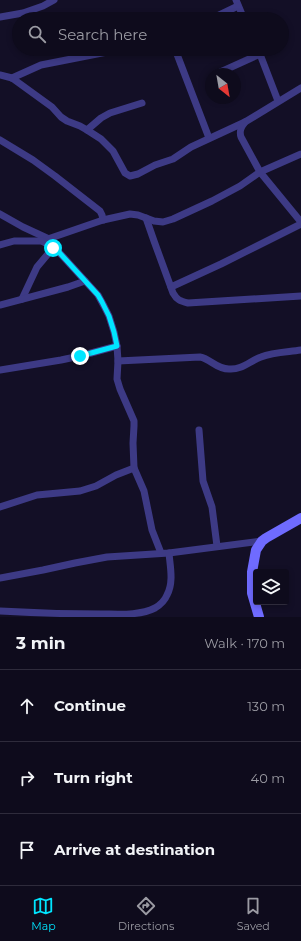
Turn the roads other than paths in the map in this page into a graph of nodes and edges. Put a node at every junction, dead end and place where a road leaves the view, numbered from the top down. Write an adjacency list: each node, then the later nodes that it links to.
1 (54, 0): 3 (street)
2 (237, 3): 4 (street)
3 (26, 12)
4 (222, 12)
5 (12, 15): 6 (street)
6 (0, 17)
7 (87, 56): 13 (street)
8 (178, 56): 19 (street)
9 (250, 56): 11 (street)
10 (261, 56): 15 (street)
11 (227, 68)
12 (0, 75): 13 (street)
13 (12, 78): 18 (street)
14 (301, 88): 15 (street)
15 (278, 101): 17 (street)
16 (142, 103): 18 (street)
17 (245, 122): 19 (street); 22 (street)
18 (87, 130): 19 (street)
19 (209, 138)
20 (0, 140): 25 (street)
21 (301, 154): 22 (street)
22 (260, 172): 24 (street); 26 (street)
23 (0, 214): 28 (street)
24 (146, 218): 25 (street); 32 (street)
25 (103, 220): 27 (street)
26 (301, 223): 32 (street)
27 (56, 237): 28 (street); 30 (street)
28 (46, 240): 29 (street); 30 (street)
29 (0, 244)
30 (55, 249): 31 (street); 34 (street)
31 (86, 281): 34 (street); 36 (street)
32 (171, 287): 33 (street)
33 (301, 296)
34 (22, 299): 35 (street)
35 (0, 305)
36 (117, 346): 38 (street); 39 (street)
37 (301, 350): 38 (street)
38 (118, 361): 41 (street)
39 (0, 370)
40 (199, 430): 45 (street)
41 (134, 468): 42 (street); 46 (street)
42 (0, 507)
43 (301, 518): 44 (street)
44 (262, 541): 45 (street); 50 (street)
45 (217, 546): 46 (street)
46 (165, 553): 47 (street); 49 (street)
47 (0, 578)
48 (0, 611): 49 (street)
49 (149, 613)
50 (259, 617)

